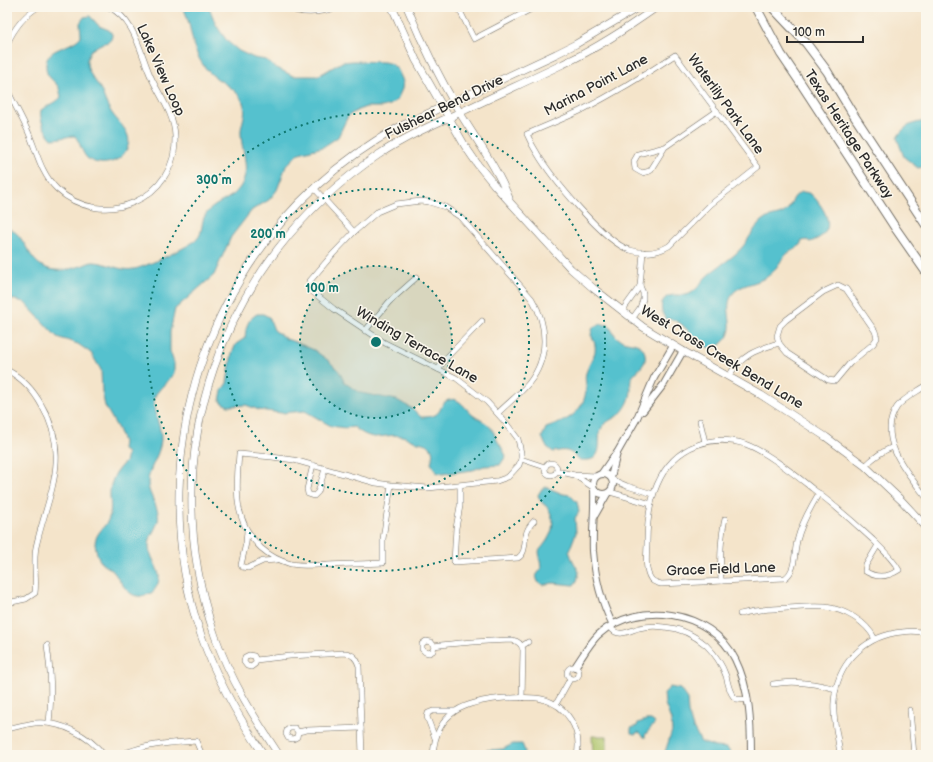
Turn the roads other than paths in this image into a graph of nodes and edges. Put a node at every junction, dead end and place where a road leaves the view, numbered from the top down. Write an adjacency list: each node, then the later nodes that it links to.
1 (38, 7): 13 (street)
2 (286, 7): 3 (street)
3 (338, 7)
4 (392, 7): 19 (main road, West Cross Creek Bend Lane)
5 (407, 7): 18 (main road, West Cross Creek Bend Lane)
6 (458, 7): 7 (street)
7 (535, 7)
8 (639, 7): 14 (main road, Fulshear Bend Drive)
9 (657, 7): 15 (main road, Fulshear Bend Drive)
10 (756, 7): 30 (main road, Texas Heritage Parkway)
11 (772, 7): 27 (main road, Texas Heritage Parkway)
12 (112, 8): 17 (street, Lake View Loop)
13 (7, 44)
14 (576, 44): 15 (main road); 18 (main road, Fulshear Bend Drive)
15 (583, 54): 21 (main road, Fulshear Bend Drive)
16 (675, 55): 20 (street, Waterlily Park Lane); 29 (street, Marina Point Lane)
17 (7, 89)
18 (454, 101): 19 (main road, Fulshear Bend Drive); 21 (main road, West Cross Creek Bend Lane)
19 (442, 107): 22 (main road, West Cross Creek Bend Lane); 24 (main road, Fulshear Bend Drive)
20 (717, 111): 23 (street); 29 (street, Waterlily Park Lane)
21 (460, 112): 22 (main road, Fulshear Bend Drive); 26 (main road, West Cross Creek Bend Lane)
22 (448, 117): 25 (main road, Fulshear Bend Drive); 26 (main road, West Cross Creek Bend Lane)
23 (665, 147): 23 (street)
24 (314, 188): 25 (street); 37 (main road, Fulshear Bend Drive)
25 (322, 198): 28 (street); 39 (main road, Fulshear Bend Drive)
26 (510, 202): 33 (main road, West Cross Creek Bend Lane)
27 (926, 225)
28 (354, 232): 36 (street, Winding Terrace Lane); 46 (street)
29 (643, 252): 32 (street)
30 (926, 272)
31 (416, 278): 36 (street)
32 (640, 286): 33 (street); 34 (street)
33 (622, 311): 34 (main road, West Cross Creek Bend Lane)
34 (632, 319): 40 (main road, West Cross Creek Bend Lane)
35 (482, 321): 42 (street)
36 (365, 331): 42 (street, Winding Terrace Lane)
37 (210, 340): 39 (main road); 67 (main road, Fulshear Bend Drive)
38 (779, 343): 38 (street); 44 (street)
39 (222, 345): 68 (main road, Fulshear Bend Drive)
40 (673, 346): 41 (main road, West Cross Creek Bend Lane); 47 (street)
41 (683, 352): 44 (main road, West Cross Creek Bend Lane); 47 (street)
42 (438, 369): 46 (street, Winding Terrace Lane)
43 (7, 370): 79 (street)
44 (728, 376): 54 (main road, West Cross Creek Bend Lane)
45 (925, 389): 50 (street)
46 (498, 413): 52 (street, Winding Terrace Lane)
47 (637, 418): 51 (street)
48 (700, 421): 49 (street)
49 (705, 442): 65 (street); 66 (street)
50 (893, 447): 54 (street); 69 (street)
51 (617, 453): 59 (street); 60 (street)
52 (521, 459): 55 (street); 62 (street)
53 (314, 465): 56 (street); 56 (street); 75 (street)
54 (865, 466): 74 (main road, West Cross Creek Bend Lane)
55 (545, 467): 57 (street); 57 (street)
56 (325, 469): 61 (street)
57 (557, 471): 58 (street)
58 (574, 475): 59 (street); 63 (street)
59 (599, 475): 60 (street); 63 (street)
60 (612, 478): 64 (street); 66 (street)
61 (391, 485): 62 (street); 77 (street)
62 (460, 486): 73 (street)
63 (594, 489): 64 (street); 71 (street)
64 (608, 493): 70 (street); 71 (street)
65 (819, 493): 76 (street); 78 (street, Grace Field Lane)
66 (654, 494): 70 (street)
67 (179, 497): 68 (main road); 91 (main road, Fulshear Bend Drive)
68 (192, 497): 90 (main road, Fulshear Bend Drive)
69 (926, 497)
70 (651, 504): 78 (street, Grace Field Lane)
71 (595, 516): 81 (street)
72 (725, 519): 78 (street)
73 (534, 521)
74 (926, 527)
75 (247, 531): 77 (street); 77 (street)
76 (878, 545): 76 (street)
77 (277, 560)
78 (721, 581)
79 (7, 603)
80 (740, 614): 83 (street)
81 (613, 626): 89 (street); 96 (street); 96 (street)
82 (926, 633): 83 (street)
83 (875, 639): 94 (street)
84 (528, 642): 87 (street)
85 (47, 645): 100 (street)
86 (434, 646): 87 (street)
87 (522, 646): 95 (street)
88 (256, 660): 101 (street)
89 (575, 667): 92 (street); 92 (street)
90 (230, 673): 91 (main road); 109 (main road, Fulshear Bend Drive)
91 (219, 678): 108 (main road, Fulshear Bend Drive)
92 (570, 679): 97 (street)
93 (773, 684): 94 (street)
94 (836, 689): 114 (street)
95 (522, 698): 97 (street); 99 (street)
96 (748, 700): 113 (street)
97 (556, 704): 112 (street)
98 (910, 710): 115 (street)
99 (455, 711): 104 (street); 104 (street)
100 (49, 723): 102 (street); 105 (street)
101 (361, 728): 103 (street); 110 (street)
102 (7, 729)
103 (298, 732)
104 (435, 739): 111 (street)
105 (104, 755)
106 (121, 755): 107 (street)
107 (202, 755)
108 (264, 755)
109 (279, 755)
110 (362, 755)
111 (433, 755)
112 (576, 755)
113 (751, 755)
114 (840, 755)
115 (914, 755)

